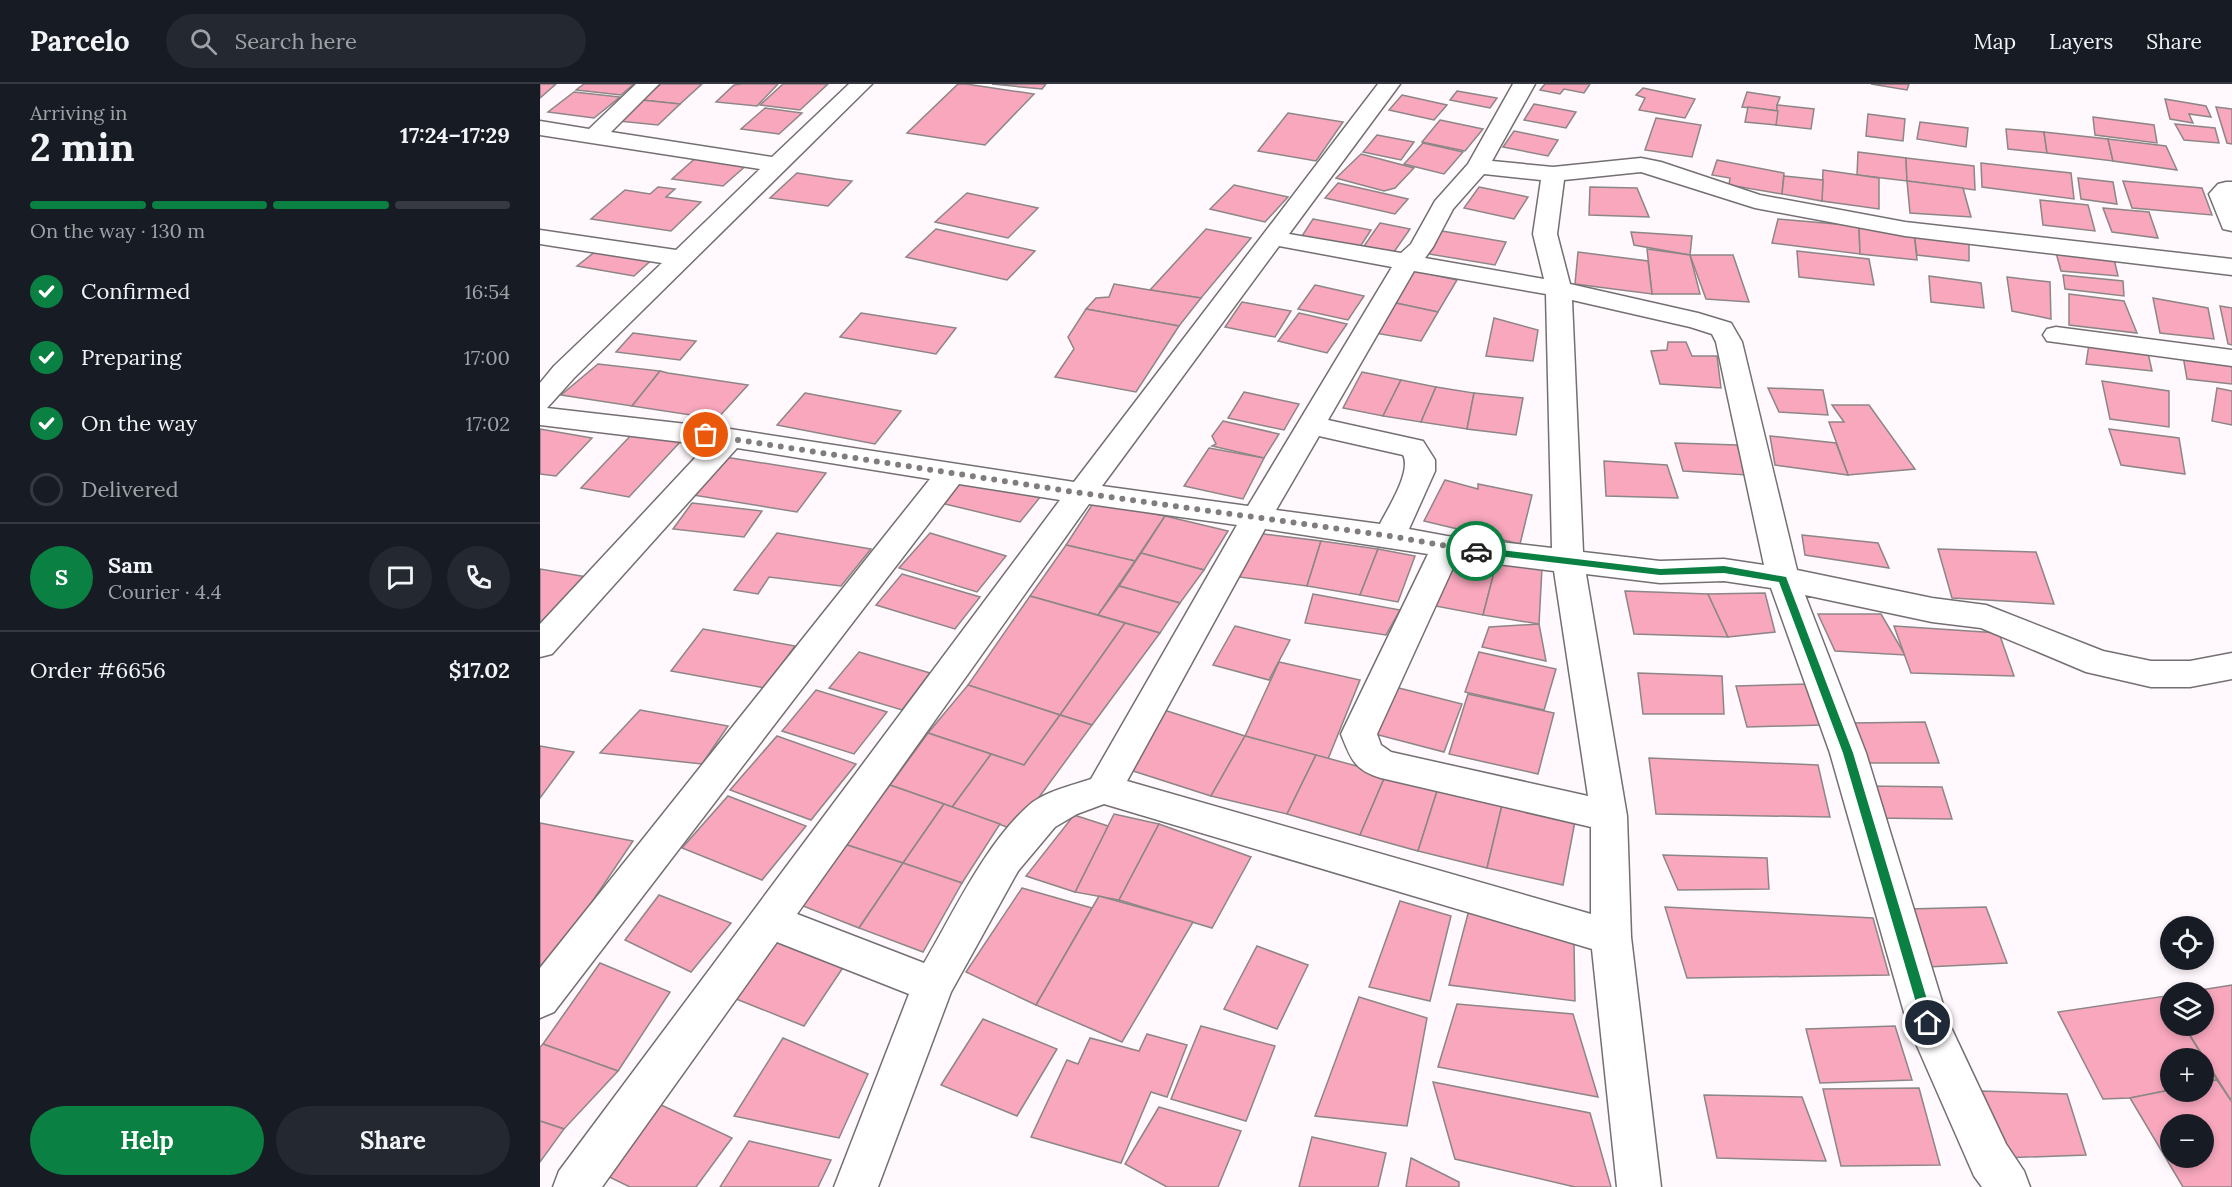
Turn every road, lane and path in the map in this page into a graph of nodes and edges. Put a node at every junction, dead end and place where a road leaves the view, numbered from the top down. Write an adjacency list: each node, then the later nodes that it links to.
1 (648, 84): 6 (street)
2 (860, 84): 7 (street)
3 (1389, 84): 13 (street)
4 (1524, 84): 8 (street)
5 (540, 129): 6 (street)
6 (594, 137): 7 (street)
7 (777, 165): 14 (street)
8 (1479, 167): 9 (street); 15 (street)
9 (1553, 174): 16 (street); 17 (street)
10 (2232, 189): 11 (street)
11 (2232, 224)
12 (540, 237): 14 (street)
13 (1274, 238): 15 (street); 26 (street)
14 (682, 258): 20 (street)
15 (1407, 262): 17 (street); 23 (street)
16 (2232, 267)
17 (1559, 289): 30 (street); 31 (street)
18 (2056, 335): 19 (street)
19 (2232, 358)
20 (552, 370): 21 (street)
21 (540, 401)
22 (540, 416): 24 (street)
23 (1311, 426): 27 (street); 28 (street)
24 (730, 438): 25 (street); 32 (street)
25 (951, 473): 26 (street); 39 (street)
26 (1081, 493): 27 (street); 36 (street)
27 (1257, 516): 28 (street); 34 (street)
28 (1390, 536): 29 (street)
29 (1447, 547): 30 (street); 35 (street)
30 (1568, 562): 31 (street); 35 (street)
31 (1783, 579): 33 (street); 43 (street)
32 (540, 645)
33 (2232, 666)
34 (1104, 789): 37 (street); 38 (street)
35 (1609, 816): 37 (street)
36 (770, 921): 38 (street); 40 (street)
37 (1611, 937): 42 (street)
38 (933, 985): 41 (street)
39 (540, 999)
40 (575, 1187)
41 (856, 1187)
42 (1639, 1187)
43 (2008, 1187)

